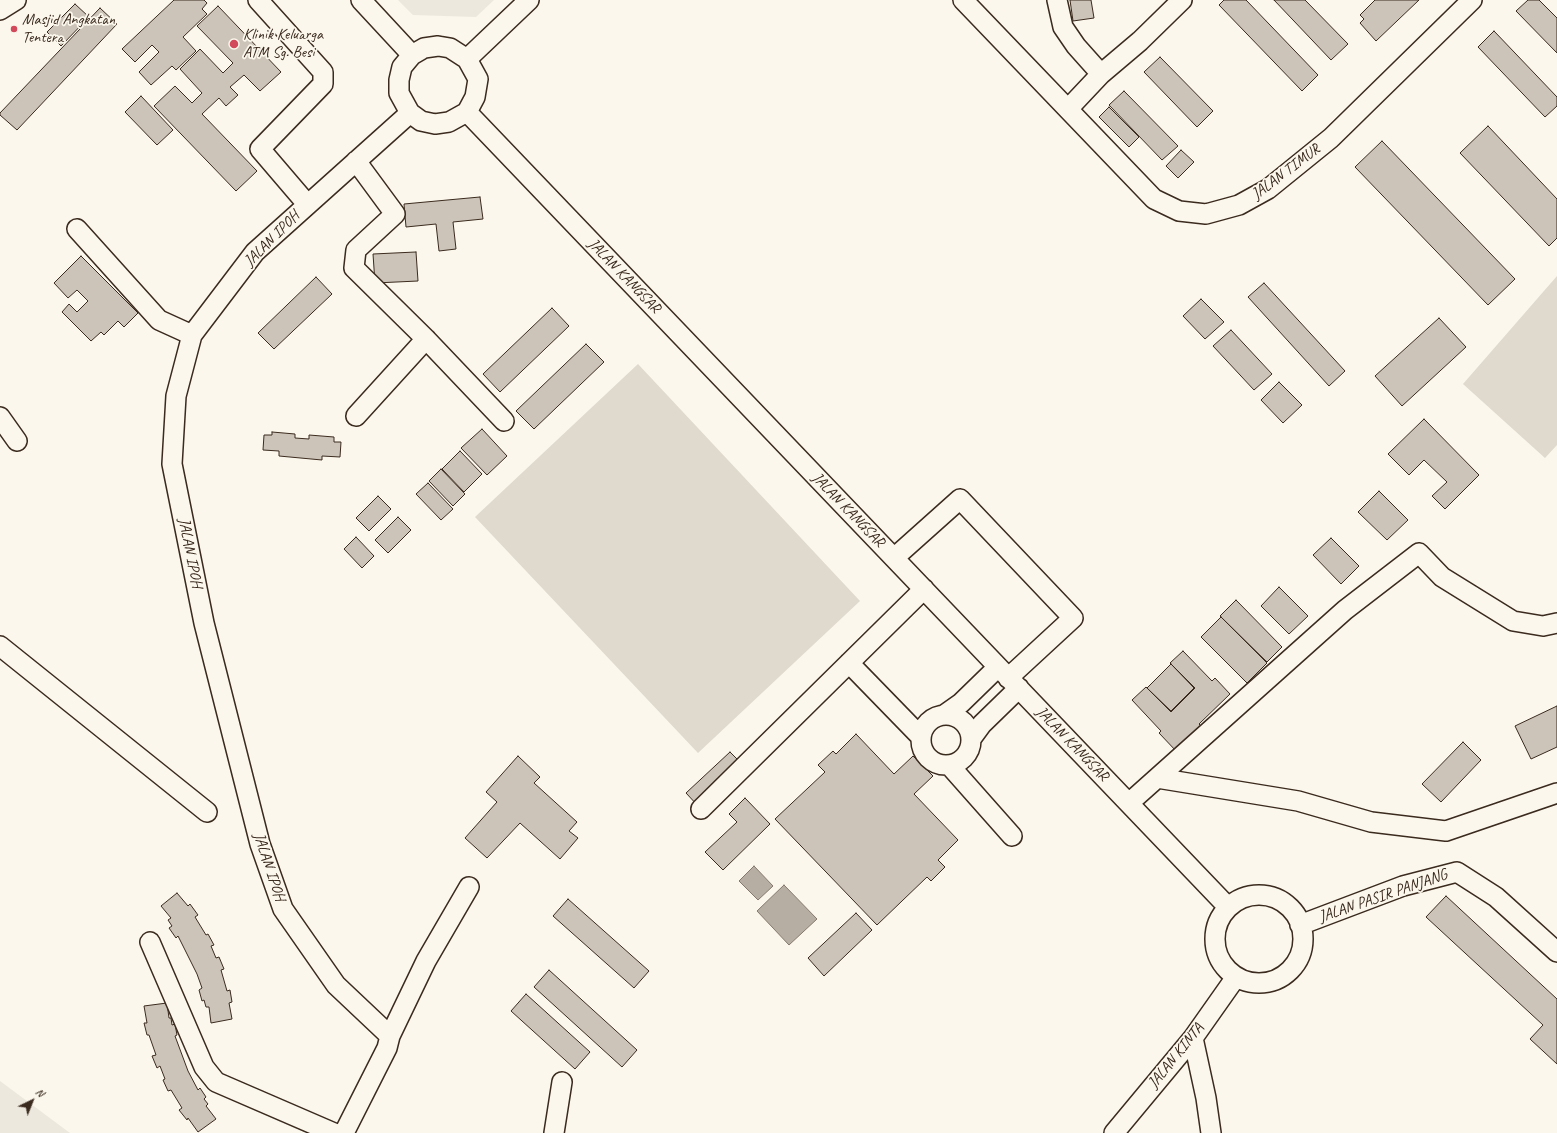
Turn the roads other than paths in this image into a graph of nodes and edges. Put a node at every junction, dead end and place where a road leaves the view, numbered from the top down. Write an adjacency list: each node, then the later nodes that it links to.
1 (16, 0): 9 (street)
2 (258, 0): 17 (street)
3 (361, 0): 10 (street)
4 (530, 0): 11 (street)
5 (963, 0): 13 (street, JALAN TIMUR)
6 (1057, 0): 12 (street)
7 (1182, 0): 12 (street)
8 (1472, 0): 13 (street, JALAN TIMUR)
9 (0, 10)
10 (412, 54): 11 (street); 15 (street)
11 (467, 59): 14 (street)
12 (1101, 74): 13 (street)
13 (1068, 109)
14 (467, 112): 15 (street); 25 (street, JALAN KANGSAR)
15 (410, 113): 16 (street, JALAN IPOH)
16 (356, 160): 17 (street, JALAN IPOH); 20 (street)
17 (306, 204): 19 (street, JALAN IPOH)
18 (77, 229): 19 (street)
19 (192, 335): 47 (street, JALAN IPOH)
20 (426, 339): 21 (street); 23 (street)
21 (356, 416)
22 (0, 417): 24 (street)
23 (504, 421)
24 (17, 441)
25 (894, 558): 26 (street, JALAN KANGSAR); 30 (street)
26 (924, 589): 29 (street); 30 (street, JALAN KANGSAR)
27 (1557, 622): 35 (street)
28 (0, 646): 39 (street)
29 (849, 663): 32 (street); 38 (street)
30 (1008, 678): 31 (street); 33 (street); 37 (street, JALAN KANGSAR)
31 (944, 715): 32 (street); 33 (street)
32 (920, 736): 34 (street)
33 (971, 738): 34 (street)
34 (950, 766): 40 (street)
35 (1157, 778): 36 (street); 37 (street)
36 (1557, 793)
37 (1129, 803): 42 (street, JALAN KANGSAR)
38 (701, 809)
39 (207, 812)
40 (1012, 836)
41 (469, 887): 47 (street)
42 (1228, 907): 43 (street); 46 (street)
43 (1300, 925): 45 (street, JALAN PASIR PANJANG); 46 (street)
44 (150, 942): 50 (street)
45 (1557, 952)
46 (1236, 977): 48 (street, JALAN KINTA)
47 (390, 1036): 51 (street)
48 (1193, 1038): 53 (street, JALAN KINTA); 54 (street)
49 (562, 1082): 52 (street)
50 (334, 1133)
51 (344, 1133)
52 (554, 1133)
53 (1114, 1133)
54 (1211, 1133)

